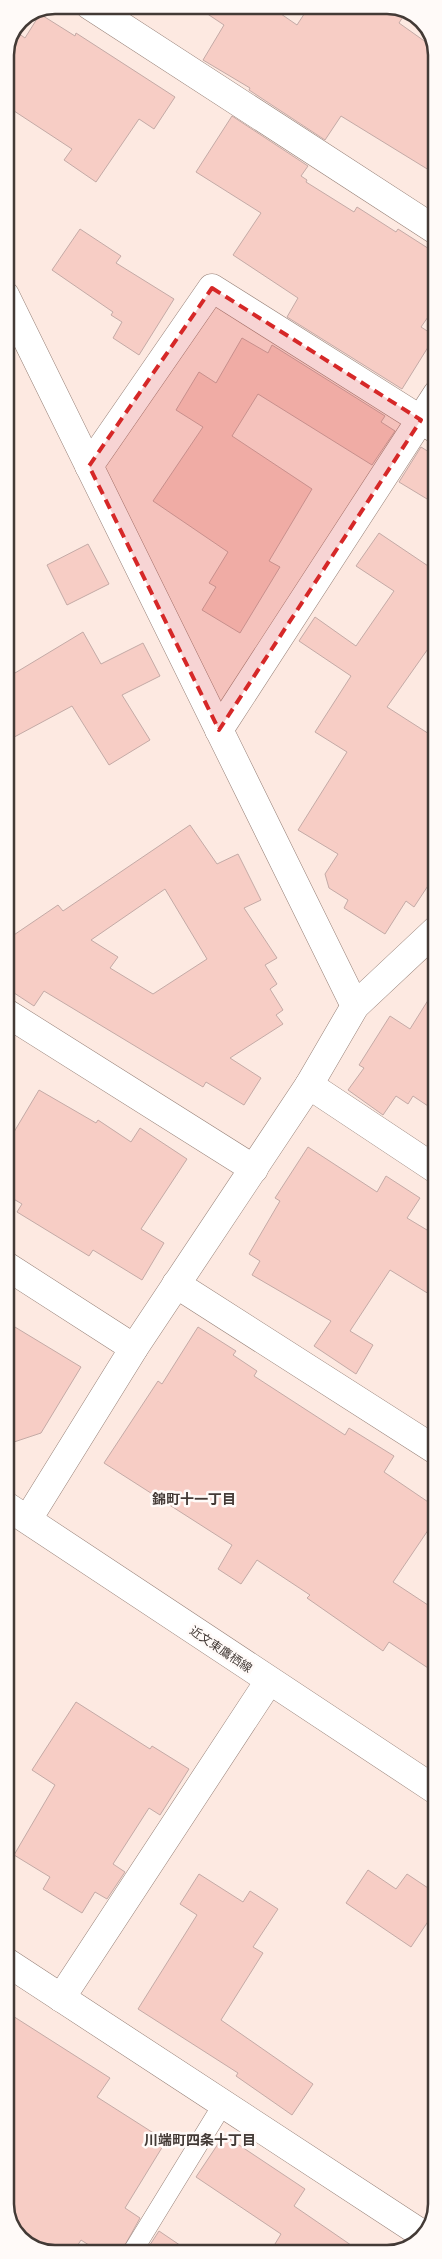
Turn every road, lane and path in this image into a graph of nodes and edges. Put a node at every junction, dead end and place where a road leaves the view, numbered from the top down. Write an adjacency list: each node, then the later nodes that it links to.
1 (103, 14): 2 (street)
2 (428, 225)
3 (14, 312): 6 (street)
4 (428, 424): 6 (street)
5 (428, 426): 7 (street)
6 (89, 466): 7 (street)
7 (219, 730): 9 (street)
8 (428, 937): 9 (street)
9 (355, 1006): 11 (street)
10 (14, 1018): 13 (street)
11 (309, 1085): 12 (street); 13 (street)
12 (428, 1164)
13 (254, 1168): 15 (street)
14 (14, 1271): 16 (street)
15 (176, 1284): 16 (street); 17 (street)
16 (134, 1348): 19 (street)
17 (428, 1445)
18 (14, 1510): 19 (street, 近文東鷹栖線)
19 (28, 1519): 20 (street, 近文東鷹栖線)
20 (269, 1681): 21 (street, 近文東鷹栖線); 23 (street)
21 (428, 1785)
22 (14, 1966): 23 (street)
23 (61, 1998): 24 (street)
24 (223, 2104): 25 (street); 26 (lane)
25 (418, 2231)
26 (136, 2245)

